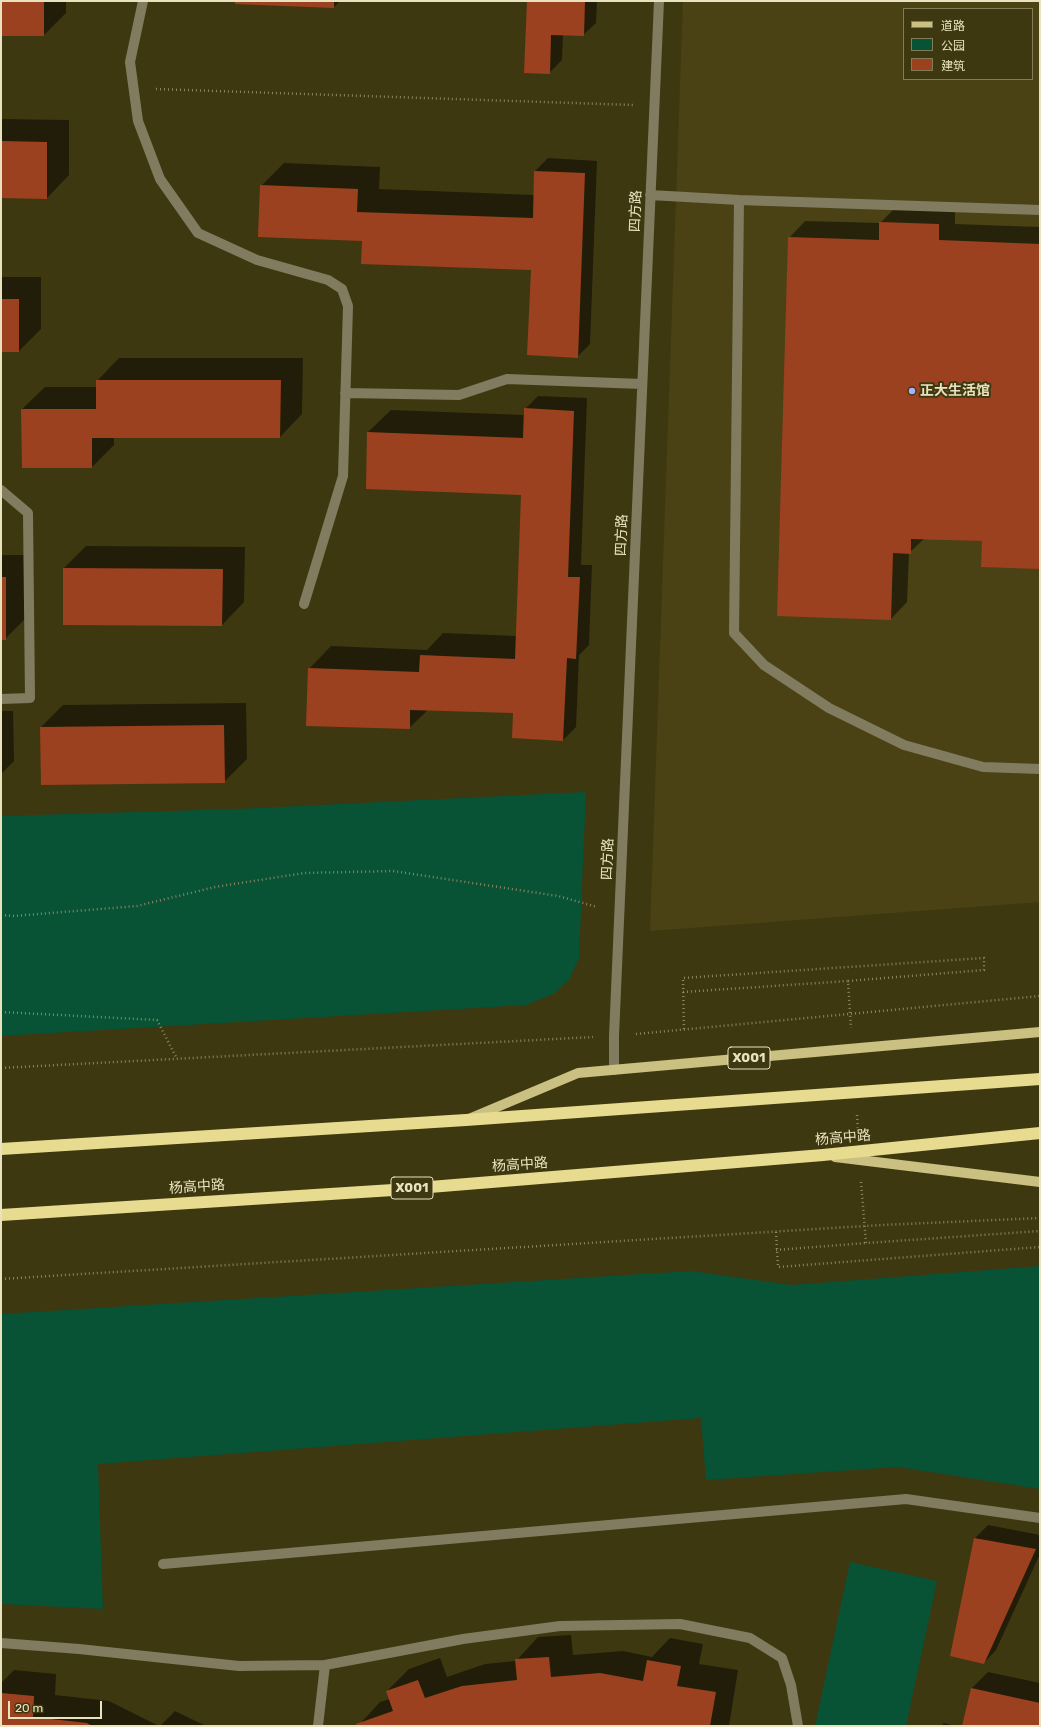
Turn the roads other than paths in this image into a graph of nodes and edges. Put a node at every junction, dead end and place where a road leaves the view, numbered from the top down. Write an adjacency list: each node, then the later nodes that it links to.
1 (143, 1): 7 (street)
2 (658, 1): 3 (street, 四方路)
3 (650, 195): 4 (street); 6 (street, 四方路)
4 (740, 200): 5 (street); 11 (street)
5 (1040, 210)
6 (642, 384): 7 (street); 13 (street, 四方路)
7 (345, 393): 9 (street)
8 (1, 490): 10 (street)
9 (304, 604)
10 (1, 699)
11 (1040, 769)
12 (1040, 1032): 13 (main road, X001)
13 (614, 1070): 15 (main road, X001)
14 (1040, 1079): 15 (highway, X001)
15 (466, 1120): 17 (highway, X001)
16 (1040, 1133): 18 (highway, 杨高中路)
17 (1, 1149)
18 (823, 1155): 19 (main road, X001); 20 (highway, 杨高中路 / X001)
19 (1040, 1182)
20 (1, 1214)
21 (1040, 1518): 22 (street)
22 (163, 1564)
23 (1, 1643): 24 (street)
24 (325, 1665): 25 (street); 26 (street)
25 (318, 1726)
26 (798, 1726)

